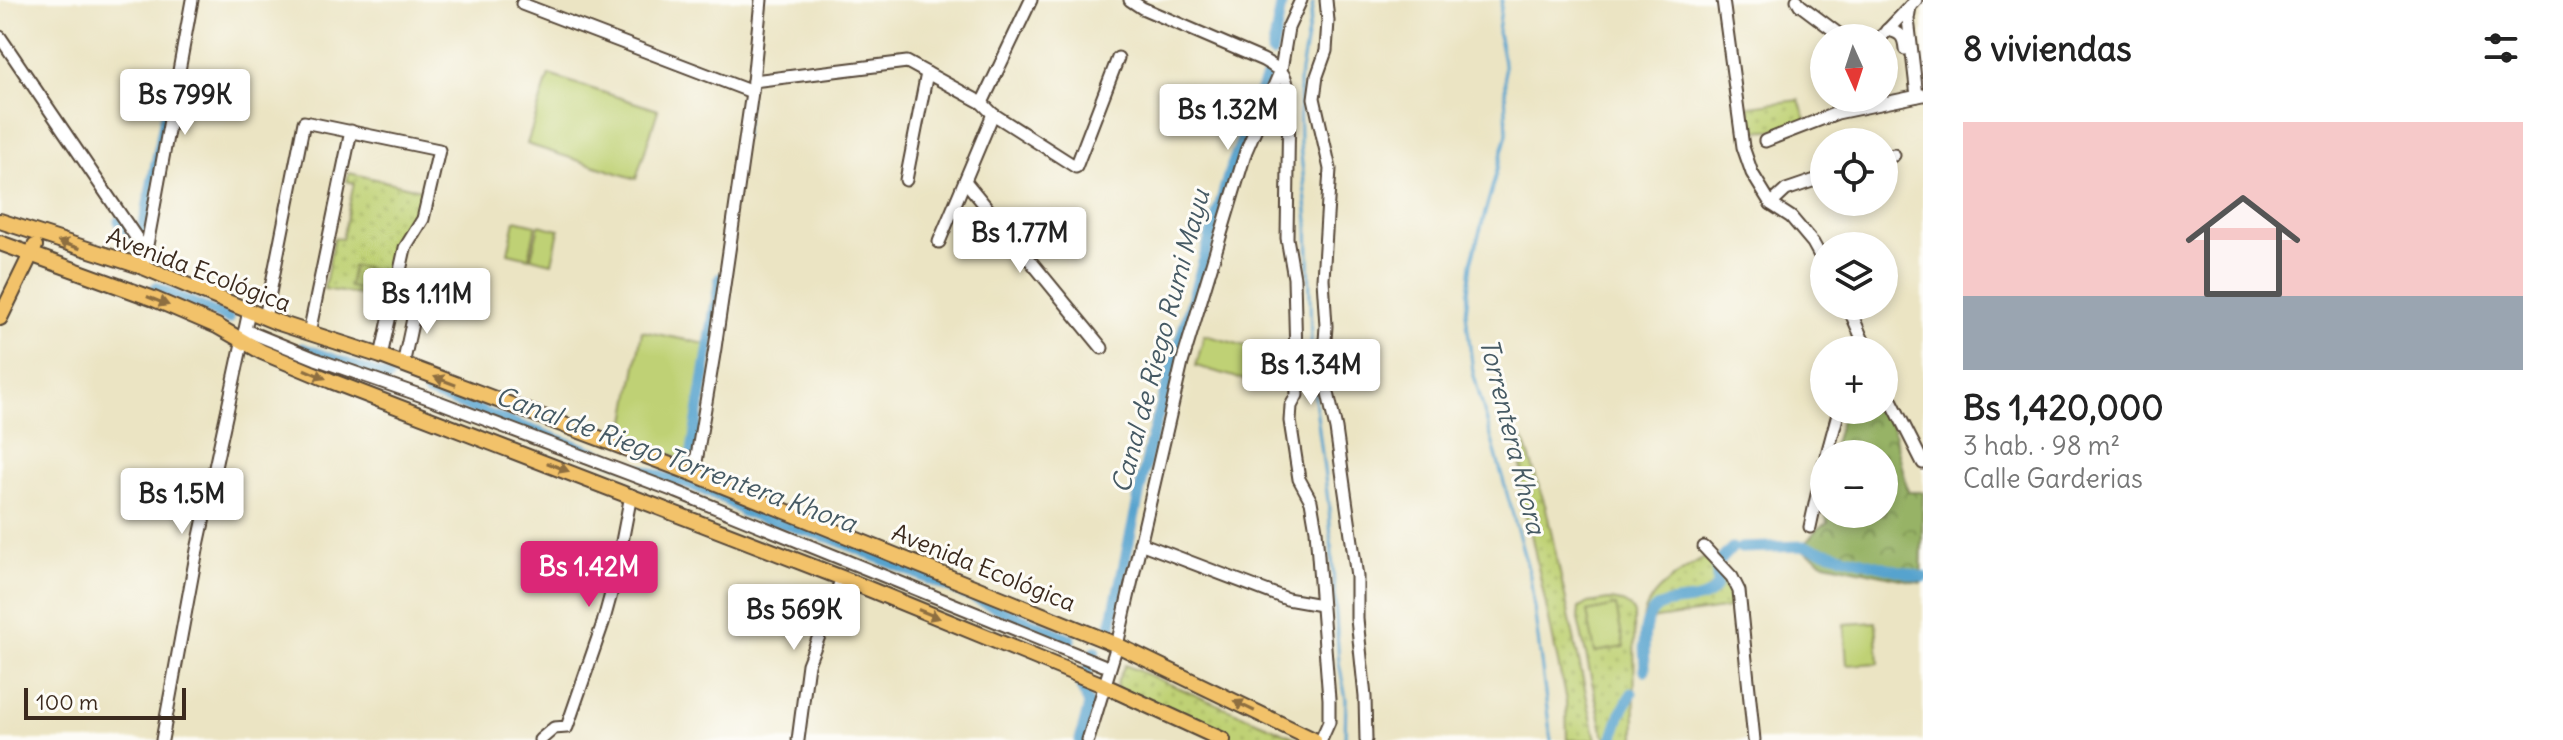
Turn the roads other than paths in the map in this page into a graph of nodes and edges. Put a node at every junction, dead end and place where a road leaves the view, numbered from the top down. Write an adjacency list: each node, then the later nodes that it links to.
1 (192, 0): 33 (street)
2 (1031, 0): 20 (street)
3 (1130, 0): 16 (street)
4 (1326, 0): 63 (street)
5 (1723, 0): 27 (street)
6 (1797, 0): 11 (street)
7 (758, 1): 18 (street)
8 (1297, 2): 16 (street)
9 (1913, 3): 12 (street); 19 (street)
10 (522, 4): 18 (street)
11 (1825, 24)
12 (1893, 24)
13 (1898, 32): 19 (street)
14 (0, 37): 33 (street)
15 (1118, 58): 21 (street)
16 (1281, 70): 49 (street); 52 (street)
17 (927, 73): 18 (street); 20 (street); 24 (street)
18 (752, 86): 47 (street)
19 (1916, 96): 23 (street)
20 (982, 103): 21 (street)
21 (993, 114): 25 (street)
22 (351, 131): 39 (street); 40 (street); 43 (street)
23 (1765, 141)
24 (906, 180)
25 (965, 181): 31 (street); 42 (street)
26 (1810, 182): 27 (street)
27 (1771, 204): 30 (street)
28 (0, 221): 29 (main road, Avenida Ecológica)
29 (40, 235): 34 (main road); 35 (main road, Avenida Ecológica, one-way to 29)
30 (1810, 239)
31 (939, 242)
32 (0, 243): 34 (main road, Avenida Ecológica)
33 (146, 252): 35 (street)
34 (32, 255): 38 (main road); 41 (main road, Avenida Ecológica, one-way to 41)
35 (143, 267): 37 (main road, Avenida Ecológica)
36 (417, 300): 44 (street)
37 (249, 311): 39 (main road, Avenida Ecológica); 41 (street)
38 (0, 318)
39 (265, 318): 40 (main road, Avenida Ecológica)
40 (309, 333): 43 (main road, Avenida Ecológica)
41 (244, 336): 48 (main road, Avenida Ecológica, one-way to 48); 54 (street); 56 (street)
42 (1102, 348)
43 (381, 356): 44 (main road, Avenida Ecológica)
44 (403, 365): 47 (main road, Avenida Ecológica, one-way to 44)
45 (1898, 414): 46 (street)
46 (1923, 463)
47 (694, 474): 53 (main road, Avenida Ecológica)
48 (631, 495): 51 (main road, Avenida Ecológica); 57 (street)
49 (1140, 543): 52 (street); 53 (street)
50 (1704, 547): 64 (street)
51 (842, 578): 55 (main road, Avenida Ecológica, one-way to 55); 58 (street)
52 (1321, 605): 62 (street)
53 (1117, 645): 55 (street); 61 (main road, Avenida Ecológica, one-way to 53)
54 (1103, 665)
55 (1103, 685): 59 (street); 60 (main road, Avenida Ecológica)
56 (162, 740)
57 (540, 740)
58 (798, 740)
59 (1088, 740)
60 (1223, 740)
61 (1314, 740)
62 (1321, 740)
63 (1366, 740)
64 (1754, 740)

